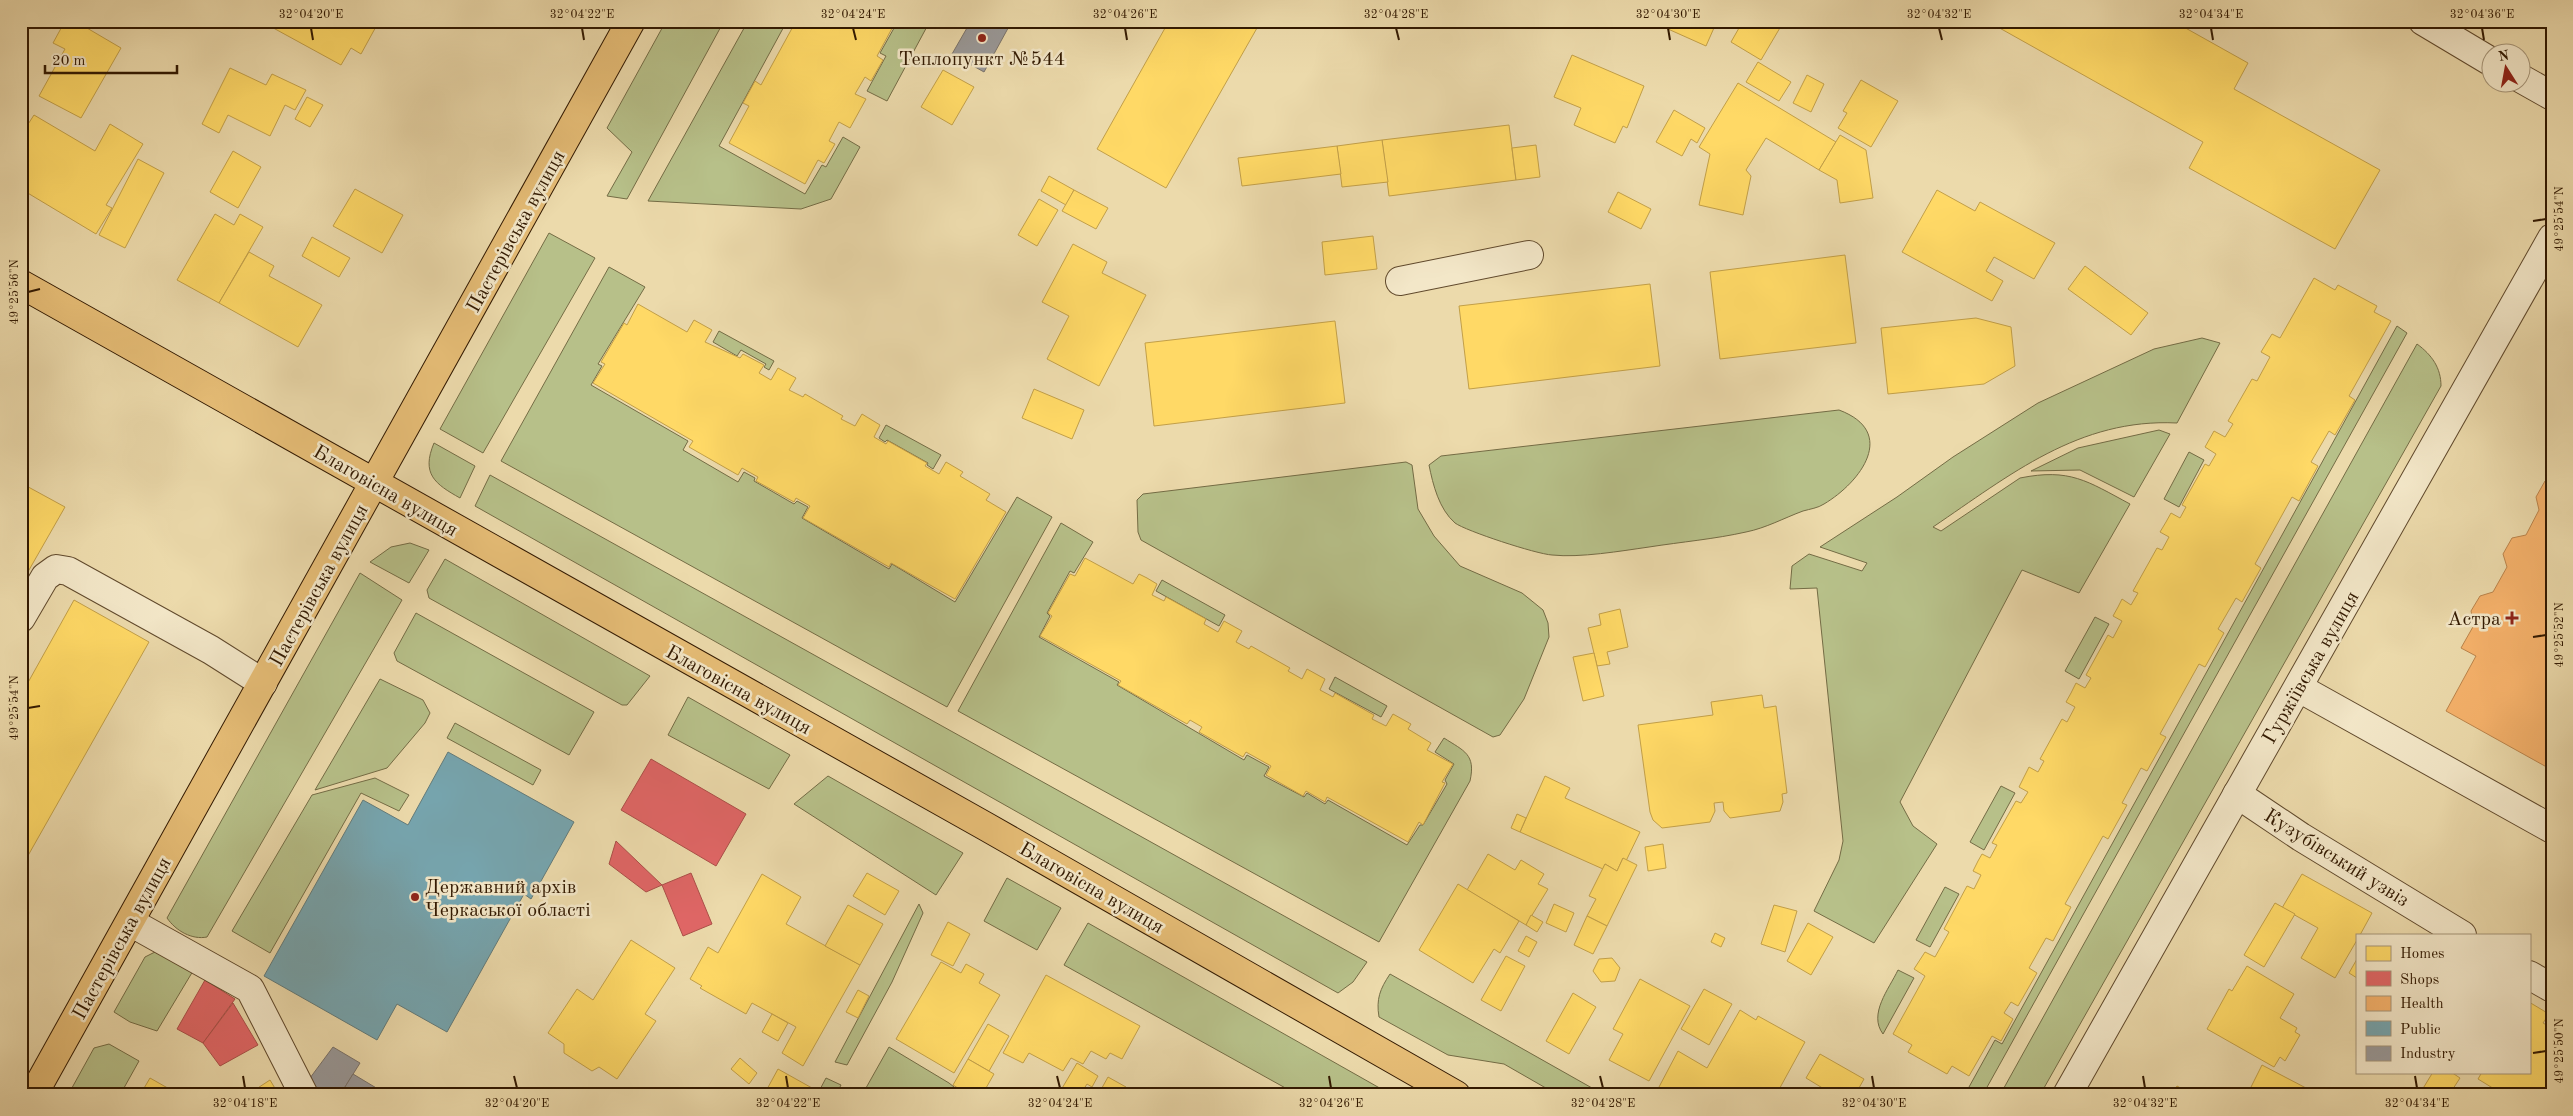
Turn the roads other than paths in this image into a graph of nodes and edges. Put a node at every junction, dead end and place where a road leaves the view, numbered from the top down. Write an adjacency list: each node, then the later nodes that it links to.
1 (631, 21): 10 (main road, Пастерівська вулиця)
2 (2422, 21): 3 (street)
3 (2480, 54)
4 (2530, 84): 5 (street)
5 (2552, 96)
6 (2552, 238): 13 (street, Гуржіївська вулиця)
7 (1529, 255): 8 (street)
8 (1400, 281)
9 (21, 284): 10 (main road, Благовісна вулиця)
10 (374, 484): 12 (main road, Пастерівська вулиця); 22 (main road, Благовісна вулиця)
11 (22, 614): 12 (street)
12 (263, 683): 16 (main road, Пастерівська вулиця)
13 (2299, 688): 14 (street, Гуржіївська вулиця); 15 (street)
14 (2237, 794): 17 (street, Кузубівський узвіз); 23 (street, Гуржіївська вулиця)
15 (2552, 829)
16 (130, 922): 20 (main road, Пастерівська вулиця); 21 (street)
17 (2460, 934)
18 (2530, 976): 19 (street)
19 (2552, 988)
20 (33, 1095)
21 (304, 1095)
22 (1456, 1095)
23 (2067, 1095)

